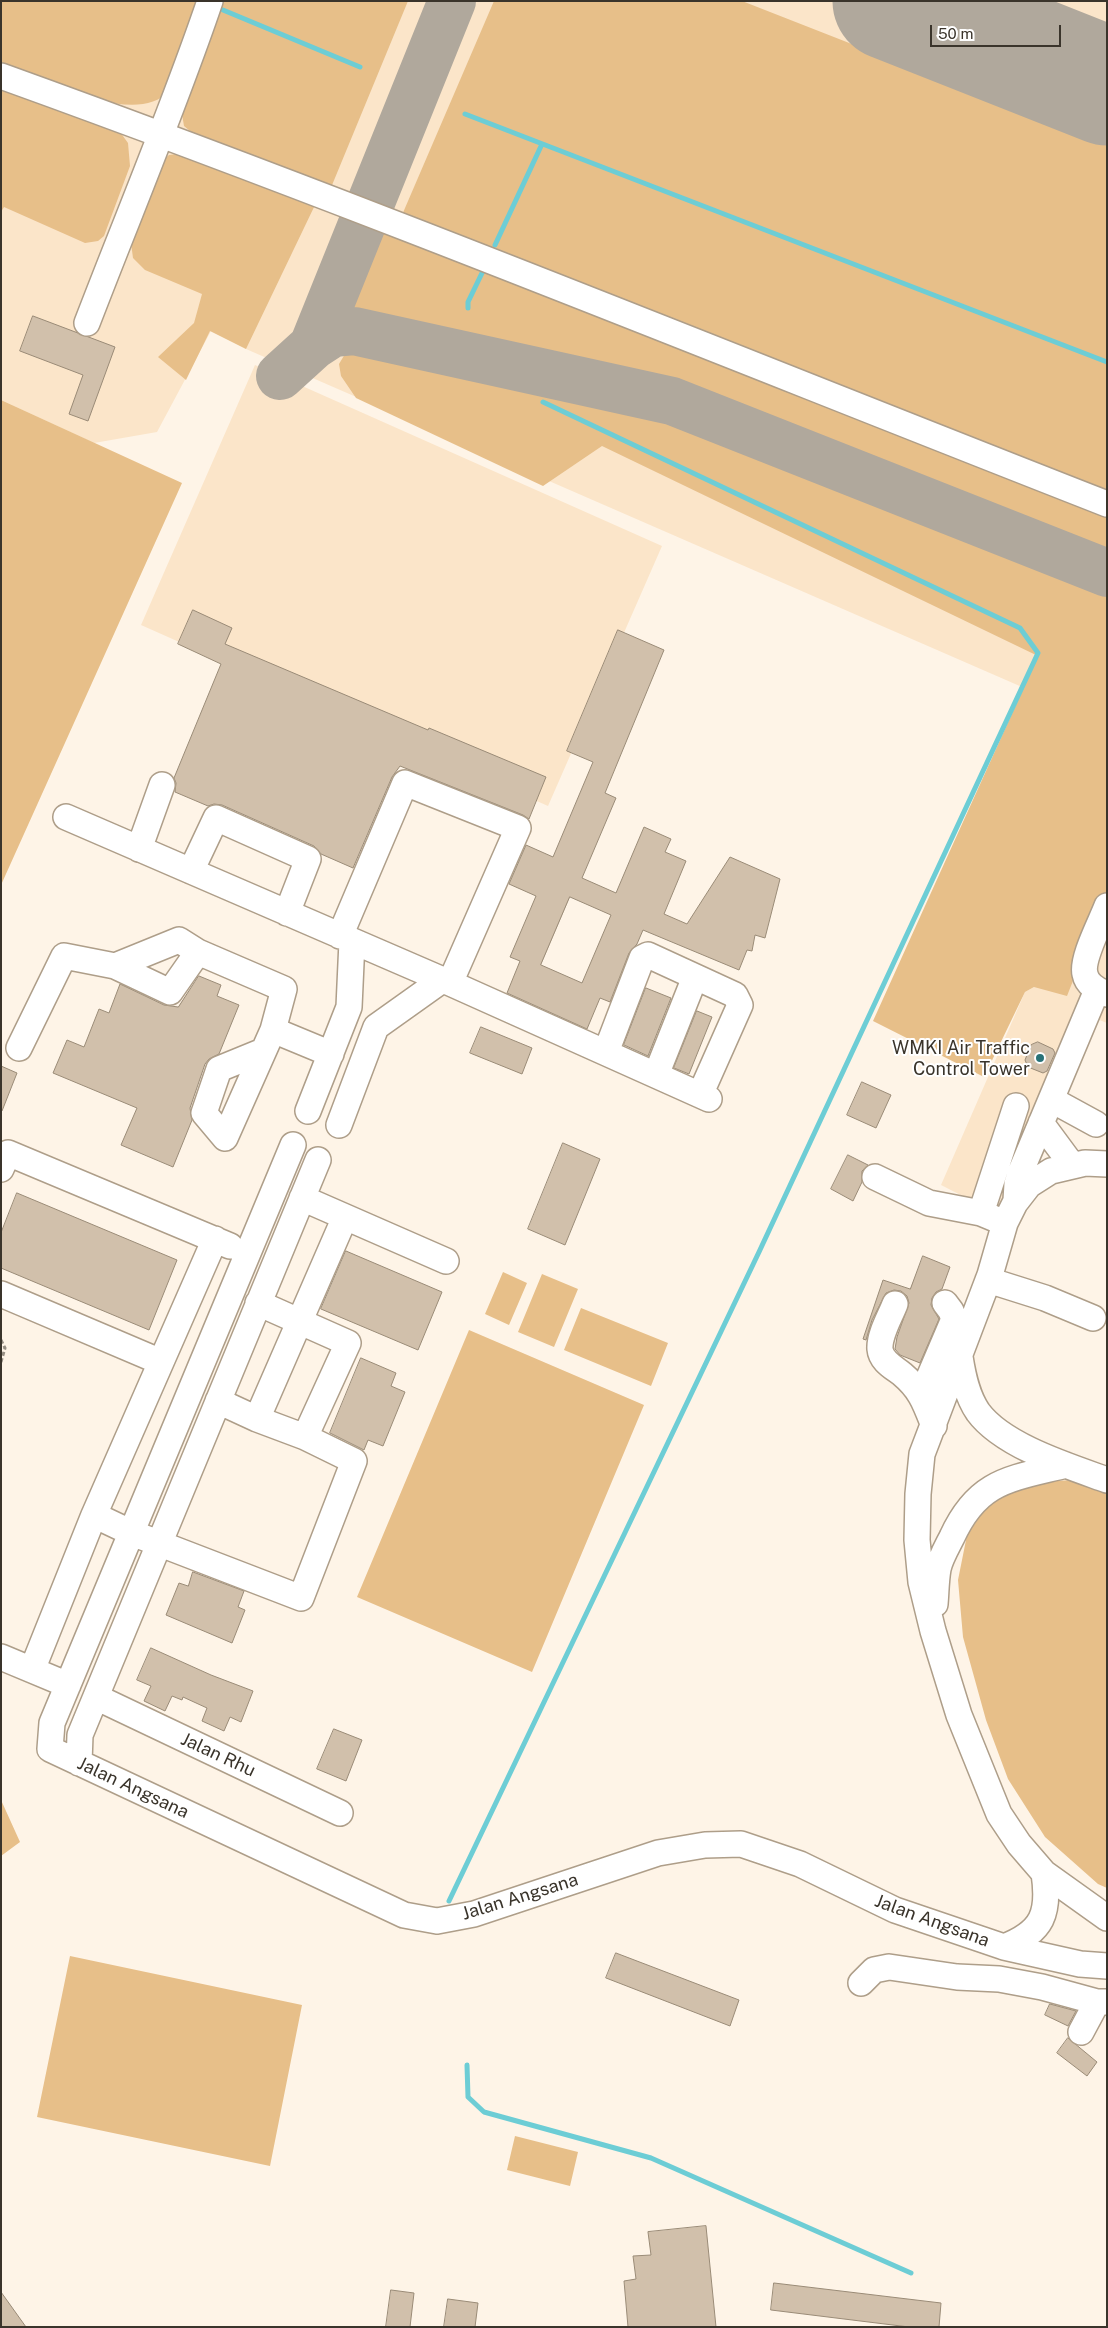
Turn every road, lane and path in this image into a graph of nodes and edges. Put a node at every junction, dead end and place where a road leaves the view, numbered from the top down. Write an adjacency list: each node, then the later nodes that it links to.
1 (210, 1): 3 (street)
2 (1, 76): 3 (street)
3 (160, 133): 4 (street); 5 (street)
4 (87, 323)
5 (1107, 504)
6 (162, 786): 8 (street)
7 (66, 817): 8 (street)
8 (139, 849): 9 (street)
9 (191, 871): 11 (street); 11 (street)
10 (1107, 906): 17 (street)
11 (287, 913): 12 (street)
12 (346, 938): 16 (street); 16 (street); 21 (street)
13 (198, 952): 14 (street); 14 (street); 18 (street)
14 (115, 966): 19 (street)
15 (695, 978): 20 (street); 22 (street); 22 (street)
16 (446, 981): 20 (street); 28 (street)
17 (1102, 992): 23 (street)
18 (268, 1040): 18 (street); 21 (street)
19 (19, 1048)
20 (606, 1052): 22 (street)
21 (331, 1054): 25 (street)
22 (656, 1075)
23 (1052, 1100): 26 (street); 27 (street)
24 (1016, 1106): 36 (street)
25 (308, 1111): 28 (street); 29 (street)
26 (1041, 1123): 31 (street); 37 (street)
27 (1096, 1124)
28 (339, 1125): 30 (street)
29 (293, 1145): 30 (street); 40 (street)
30 (318, 1160): 35 (street)
31 (1072, 1164): 32 (street); 37 (street)
32 (1107, 1164)
33 (1, 1169): 39 (street)
34 (875, 1177): 36 (street)
35 (302, 1198): 38 (street); 44 (street)
36 (981, 1213): 37 (street)
37 (1010, 1213): 42 (street)
38 (345, 1217): 41 (street); 48 (street)
39 (214, 1240): 40 (street); 52 (street)
40 (248, 1254): 61 (street)
41 (446, 1261)
42 (988, 1280): 47 (street); 50 (street)
43 (1, 1294): 52 (street)
44 (258, 1303): 48 (street); 54 (street)
45 (895, 1304): 53 (street)
46 (945, 1304): 53 (street)
47 (1094, 1318)
48 (300, 1321): 55 (street); 57 (street)
49 (1, 1340): 51 (path)
50 (960, 1357): 56 (street); 58 (street)
51 (1, 1362)
52 (161, 1362): 60 (street)
53 (922, 1394): 56 (street)
54 (218, 1401): 55 (street); 62 (street)
55 (257, 1419): 57 (street)
56 (934, 1426): 63 (street)
57 (306, 1437): 62 (street)
58 (1066, 1465): 59 (street); 63 (street)
59 (1107, 1480)
60 (94, 1515): 61 (street); 65 (street)
61 (132, 1533): 62 (street); 66 (street)
62 (158, 1543): 67 (street)
63 (933, 1631): 70 (street)
64 (1, 1658): 65 (street)
65 (32, 1670): 66 (street)
66 (68, 1685): 68 (street, Jalan Angsana)
67 (96, 1697): 68 (street); 69 (street, Jalan Rhu)
68 (79, 1763): 72 (street, Jalan Angsana)
69 (340, 1813)
70 (1044, 1873): 71 (street); 72 (street)
71 (1107, 1918)
72 (1004, 1947): 73 (street, Jalan Angsana)
73 (1107, 1966)
74 (861, 1983): 75 (street)
75 (1102, 2002): 76 (street)
76 (1081, 2032)

